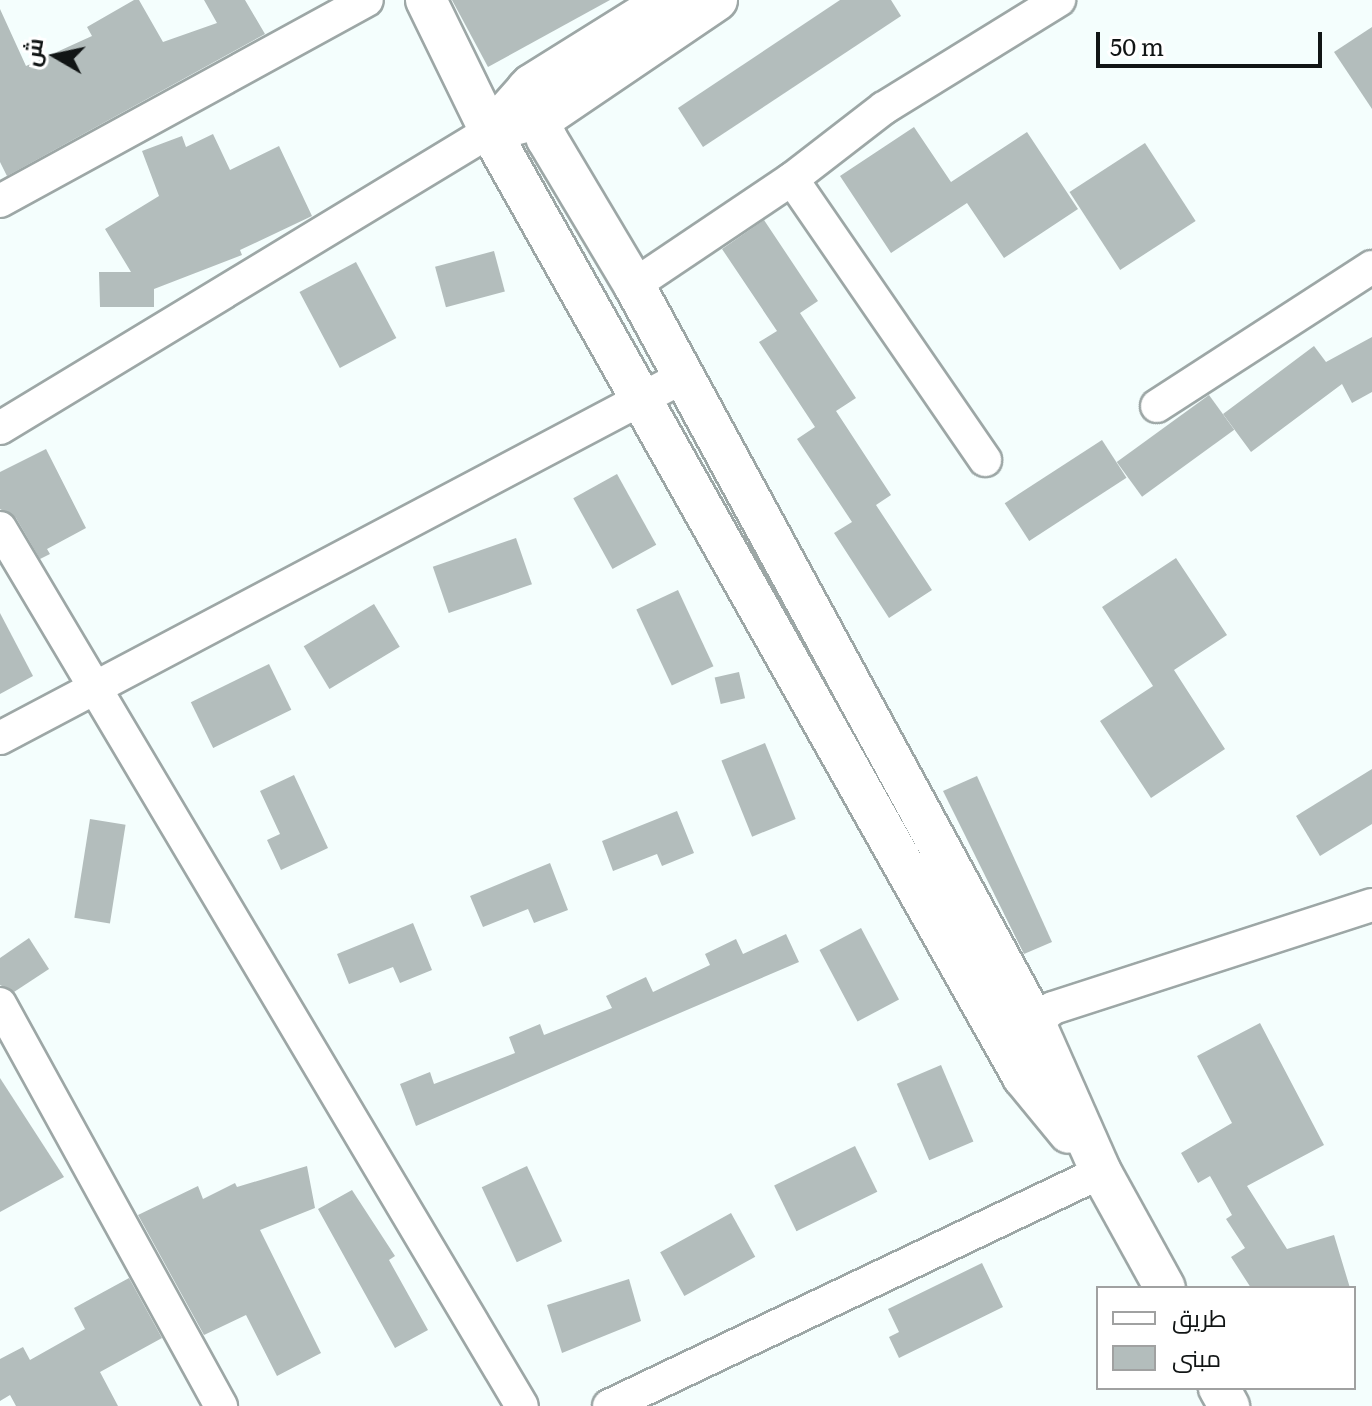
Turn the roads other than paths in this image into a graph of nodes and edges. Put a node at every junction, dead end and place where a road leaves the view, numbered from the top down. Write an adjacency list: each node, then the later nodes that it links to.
1 (367, 0): 9 (street)
2 (426, 0): 7 (street)
3 (667, 0): 6 (street)
4 (717, 0): 6 (street)
5 (1059, 0): 8 (street)
6 (533, 104): 7 (street); 11 (street)
7 (490, 131): 13 (street); 15 (street)
8 (792, 179): 11 (street); 16 (street)
9 (0, 201)
10 (1372, 267): 14 (street)
11 (634, 285): 12 (street)
12 (683, 377): 13 (street); 22 (street)
13 (641, 399): 18 (street); 23 (street)
14 (1157, 406)
15 (0, 428)
16 (985, 460)
17 (0, 528): 18 (street)
18 (96, 690): 19 (street); 26 (street)
19 (0, 738)
20 (1372, 905): 22 (street)
21 (0, 1004): 25 (street)
22 (1035, 1023): 23 (street)
23 (1101, 1172): 24 (street); 27 (street)
24 (1164, 1286)
25 (221, 1406)
26 (522, 1406)
27 (609, 1406)

